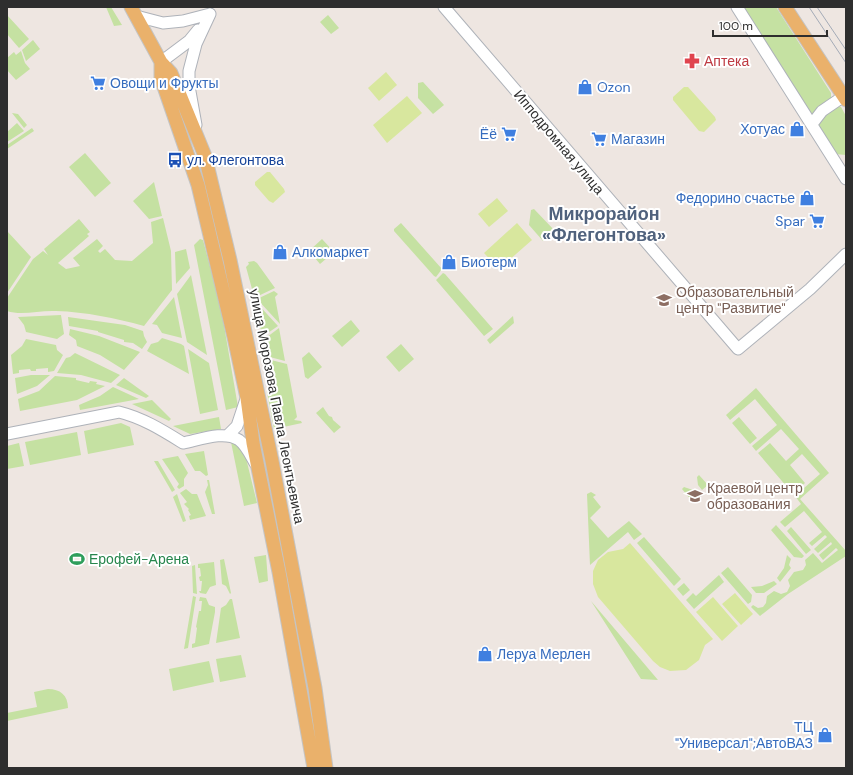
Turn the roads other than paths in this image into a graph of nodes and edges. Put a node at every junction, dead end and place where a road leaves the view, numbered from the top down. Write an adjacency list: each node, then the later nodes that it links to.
1 (444, 7): 11 (street, Ипподромная улица)
2 (737, 7): 8 (street)
3 (785, 7): 7 (main road)
4 (212, 10): 5 (street); 6 (street); 9 (street)
5 (134, 11): 6 (main road, улица Морозова Павла Леонтьевича)
6 (161, 62): 9 (main road, улица Морозова Павла Леонтьевича); 12 (main road, улица Морозова Павла Леонтьевича)
7 (845, 98): 8 (street)
8 (812, 124): 10 (street)
9 (201, 144): 17 (main road, улица Морозова Павла Леонтьевича)
10 (846, 179)
11 (846, 254)
12 (246, 398): 14 (street); 15 (main road, улица Морозова Павла Леонтьевича)
13 (7, 434): 14 (street)
14 (227, 436): 15 (street)
15 (259, 470): 16 (main road, улица Морозова Павла Леонтьевича)
16 (314, 768)
17 (326, 768)

